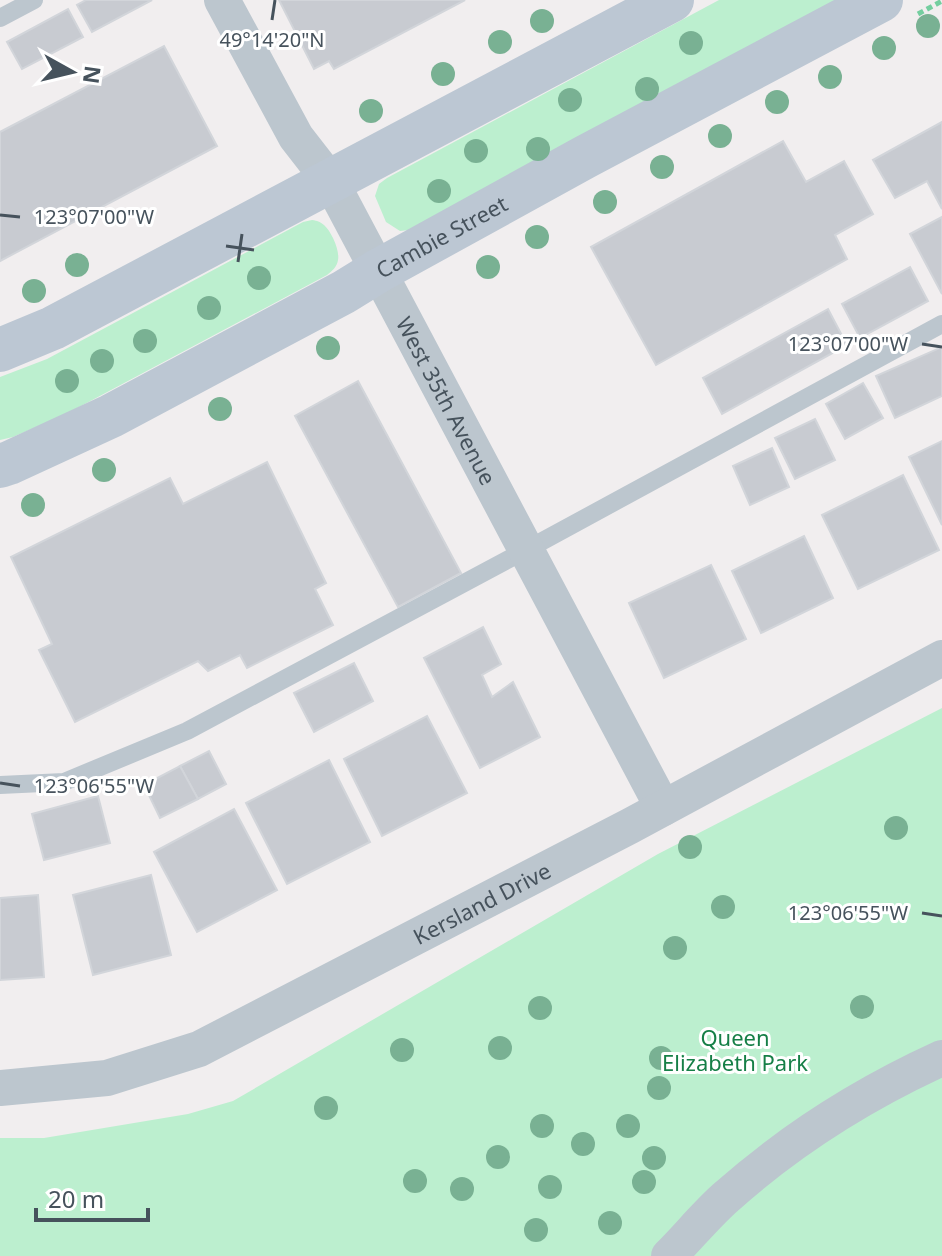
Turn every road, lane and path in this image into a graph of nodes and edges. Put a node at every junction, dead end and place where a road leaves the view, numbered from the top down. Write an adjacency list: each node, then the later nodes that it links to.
1 (34, 0): 5 (lane)
2 (222, 0): 6 (street, West 35th Avenue)
3 (672, 0): 6 (main road)
4 (881, 0): 7 (main road, Cambie Street)
5 (0, 18)
6 (331, 182): 7 (street, West 35th Avenue); 9 (main road)
7 (378, 271): 10 (main road, Cambie Street); 11 (street, West 35th Avenue)
8 (942, 324): 11 (lane)
9 (0, 350)
10 (0, 466)
11 (526, 550): 13 (lane); 14 (street, West 35th Avenue)
12 (942, 658): 14 (street, Kersland Drive)
13 (0, 785)
14 (663, 808): 16 (street, Kersland Drive)
15 (942, 1058): 17 (street)
16 (0, 1088)
17 (669, 1256)

